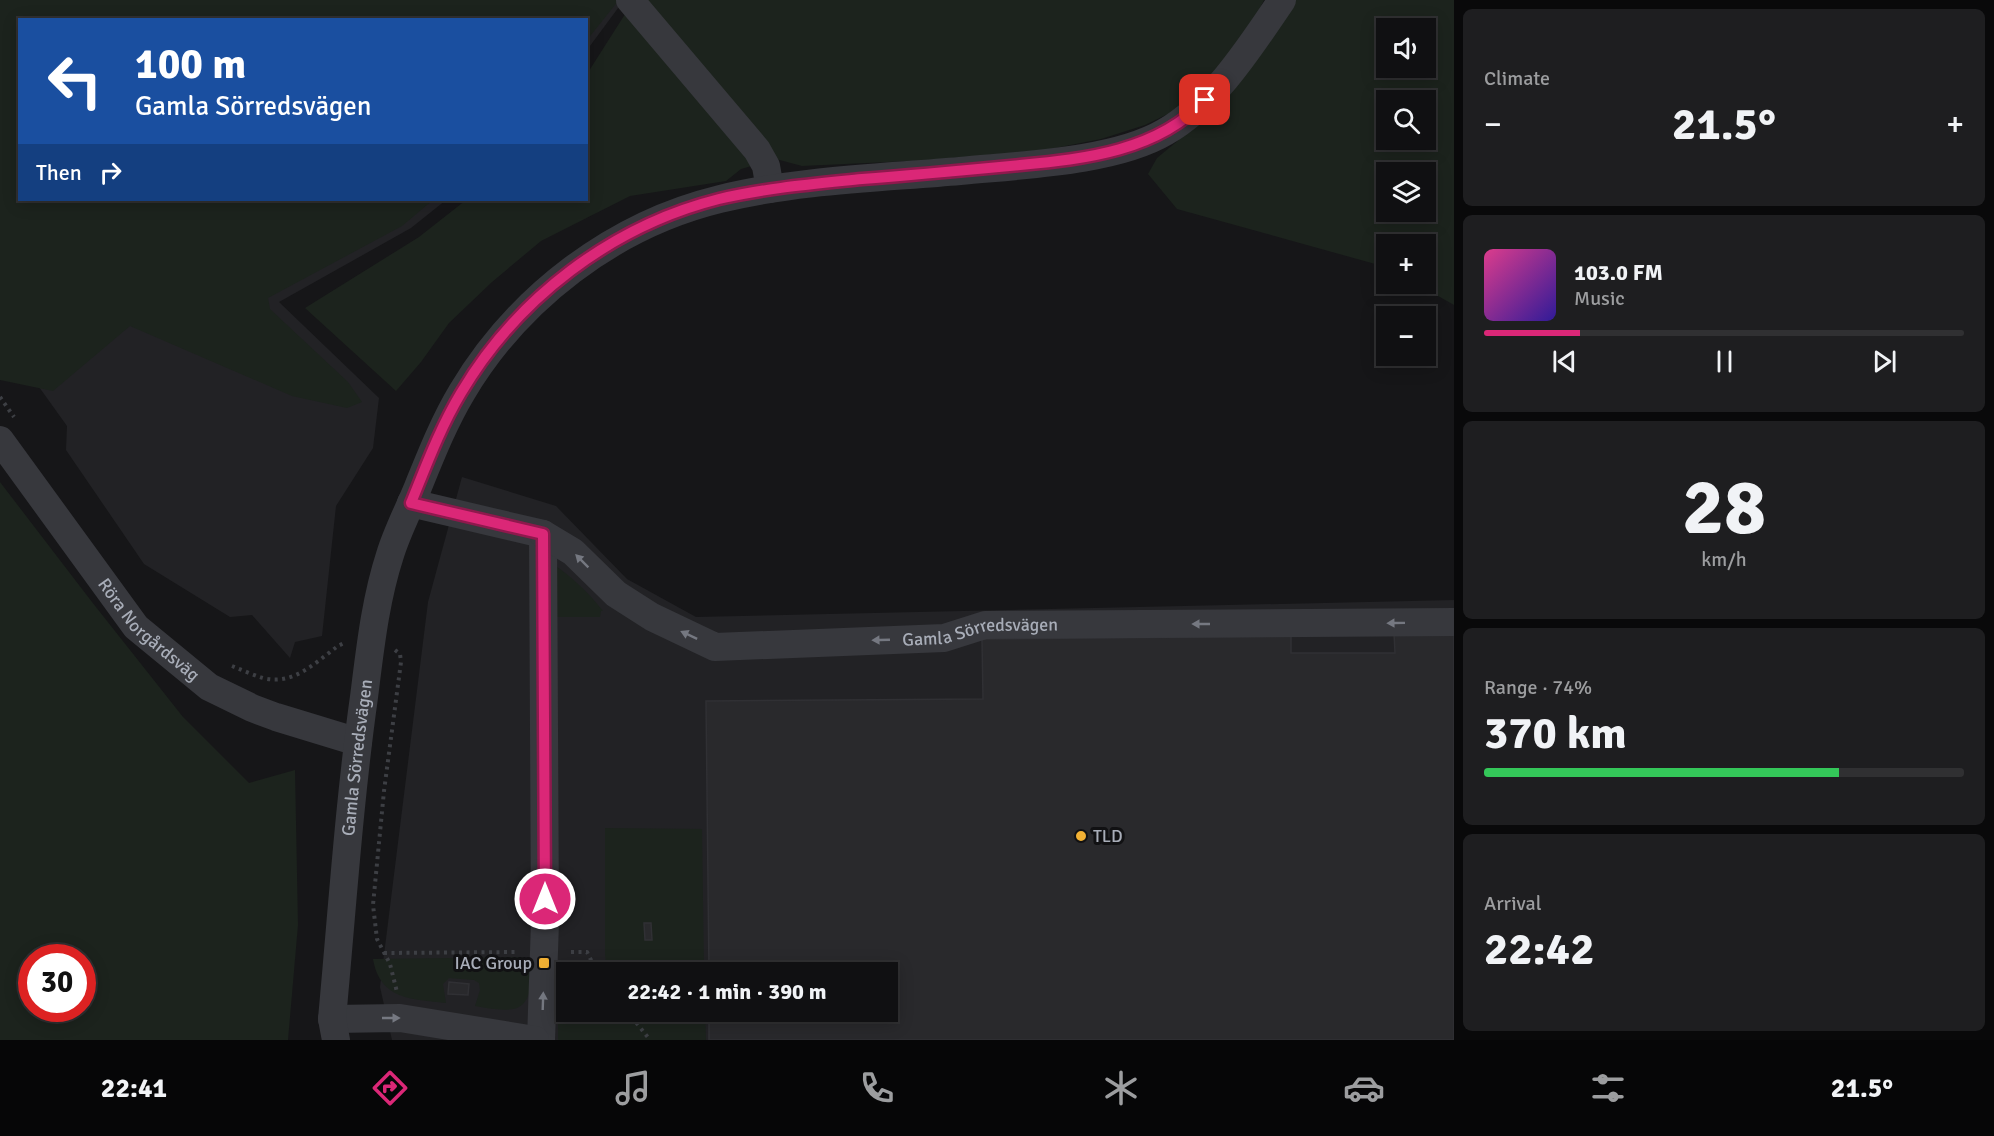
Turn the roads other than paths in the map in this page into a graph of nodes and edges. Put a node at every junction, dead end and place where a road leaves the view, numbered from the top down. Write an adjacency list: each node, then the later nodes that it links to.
1 (630, 0): 3 (street)
2 (1282, 0): 3 (street, Gamla Sörredsvägen)
3 (770, 189): 5 (street, Gamla Sörredsvägen)
4 (10, 433): 8 (street, Röra Norgårdsväg)
5 (411, 503): 6 (street, Gamla Sörredsvägen); 8 (street, Gamla Sörredsvägen)
6 (543, 534): 7 (street, Gamla Sörredsvägen, one-way to 6); 11 (street, one-way to 6)
7 (1454, 622)
8 (358, 742): 9 (street, Gamla Sörredsvägen)
9 (334, 1029): 10 (street, Gamla Sörredsvägen, one-way to 10)
10 (535, 1040)
11 (541, 1040)

